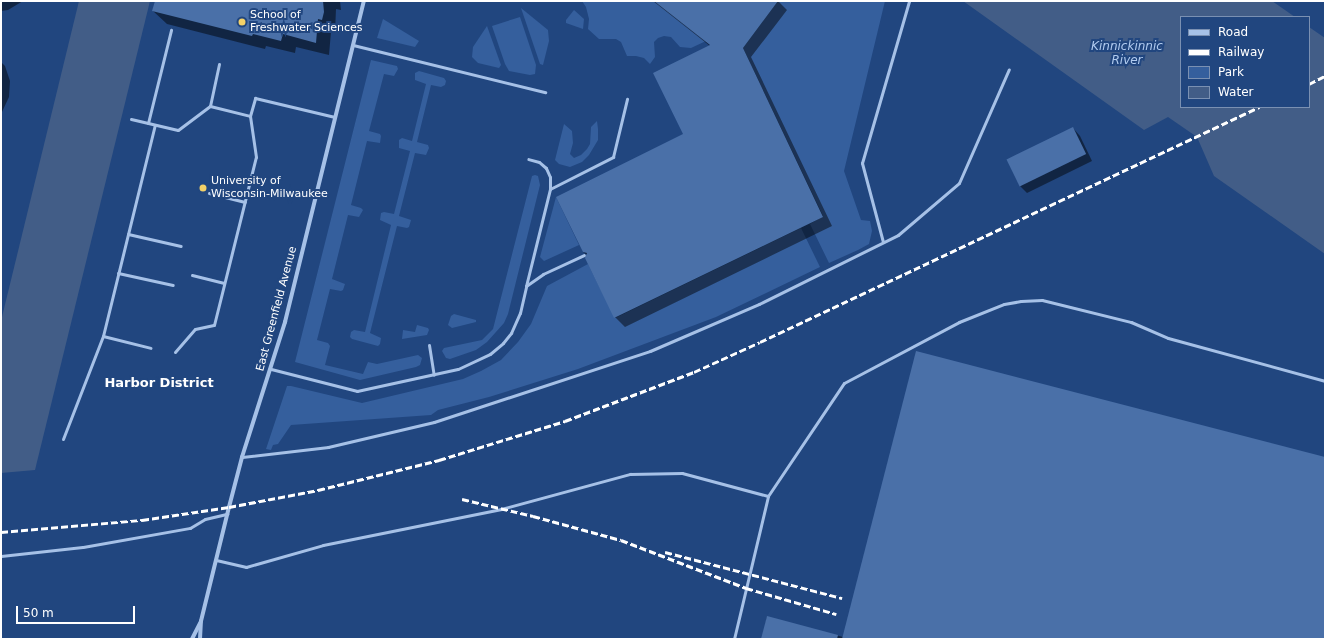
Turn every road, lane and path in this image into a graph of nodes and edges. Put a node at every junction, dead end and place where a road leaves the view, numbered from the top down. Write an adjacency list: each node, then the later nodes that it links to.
1 (364, 1): 4 (street, East Greenfield Avenue)
2 (909, 1): 20 (lane)
3 (172, 30): 13 (lane)
4 (353, 45): 7 (lane); 11 (street, East Greenfield Avenue)
5 (220, 64): 9 (lane)
6 (1009, 69): 20 (lane)
7 (545, 92)
8 (627, 99): 16 (lane)
9 (210, 106): 10 (lane); 14 (lane)
10 (250, 116): 11 (lane); 18 (lane)
11 (335, 117): 32 (street, East Greenfield Avenue)
12 (131, 119): 13 (lane)
13 (148, 123): 14 (lane)
14 (155, 125): 19 (lane)
15 (528, 159): 16 (lane)
16 (550, 190): 27 (lane)
17 (209, 193): 18 (lane)
18 (245, 202): 25 (lane)
19 (128, 234): 21 (lane); 23 (lane)
20 (883, 242): 36 (lane)
21 (181, 246)
22 (584, 255): 27 (lane)
23 (118, 273): 26 (lane); 28 (lane)
24 (192, 275): 25 (lane)
25 (224, 283): 31 (lane)
26 (173, 285)
27 (526, 286): 33 (lane)
28 (103, 336): 30 (lane); 35 (lane)
29 (429, 345): 33 (lane)
30 (151, 348)
31 (175, 352)
32 (271, 369): 33 (lane); 36 (street, East Greenfield Avenue)
33 (434, 375)
34 (1325, 380): 37 (lane)
35 (63, 439)
36 (242, 457): 38 (street, East Greenfield Avenue)
37 (768, 496): 40 (lane); 44 (lane)
38 (227, 514): 39 (lane); 40 (street, East Greenfield Avenue)
39 (1, 556)
40 (216, 560): 41 (street, East Greenfield Avenue)
41 (201, 621): 42 (street, East Greenfield Avenue); 43 (street, East Greenfield Avenue)
42 (192, 639)
43 (200, 639)
44 (734, 639)

